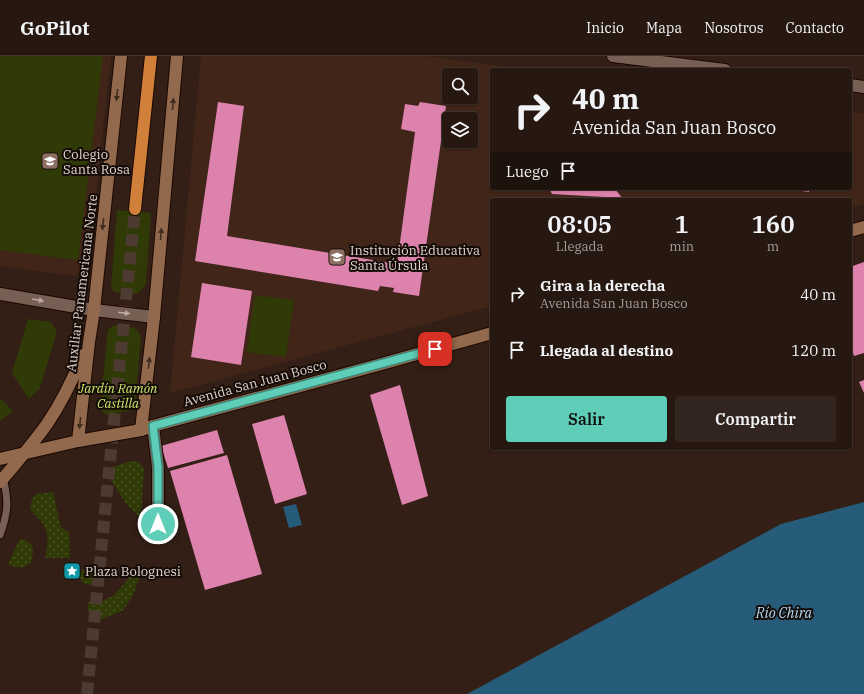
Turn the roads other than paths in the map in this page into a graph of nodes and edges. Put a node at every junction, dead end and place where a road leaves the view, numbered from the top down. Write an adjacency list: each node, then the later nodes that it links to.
1 (121, 56): 13 (main road, Auxiliar Panamericana Norte, one-way to 13)
2 (151, 56): 9 (highway)
3 (177, 56): 14 (main road, one-way to 3)
4 (613, 56): 5 (street)
5 (704, 62): 6 (street)
6 (720, 68)
7 (852, 85): 8 (street)
8 (864, 87)
9 (135, 209)
10 (864, 227): 11 (main road)
11 (852, 230)
12 (0, 294): 13 (street, one-way to 13)
13 (94, 310): 14 (street, one-way to 14); 16 (main road, Auxiliar Panamericana Norte)
14 (154, 317): 18 (main road, one-way to 14)
15 (490, 334): 17 (main road, Avenida San Juan Bosco)
16 (89, 342): 19 (main road, Auxiliar Panamericana Norte, one-way to 19); 20 (main road)
17 (153, 426): 18 (main road, Avenida San Juan Bosco); 23 (street)
18 (141, 430): 19 (main road, Avenida San Juan Bosco)
19 (78, 441): 20 (main road, Avenida San Juan Bosco)
20 (24, 454): 21 (main road, Avenida San Juan Bosco); 22 (main road)
21 (0, 459)
22 (1, 480): 24 (lane)
23 (158, 524)
24 (0, 535)

